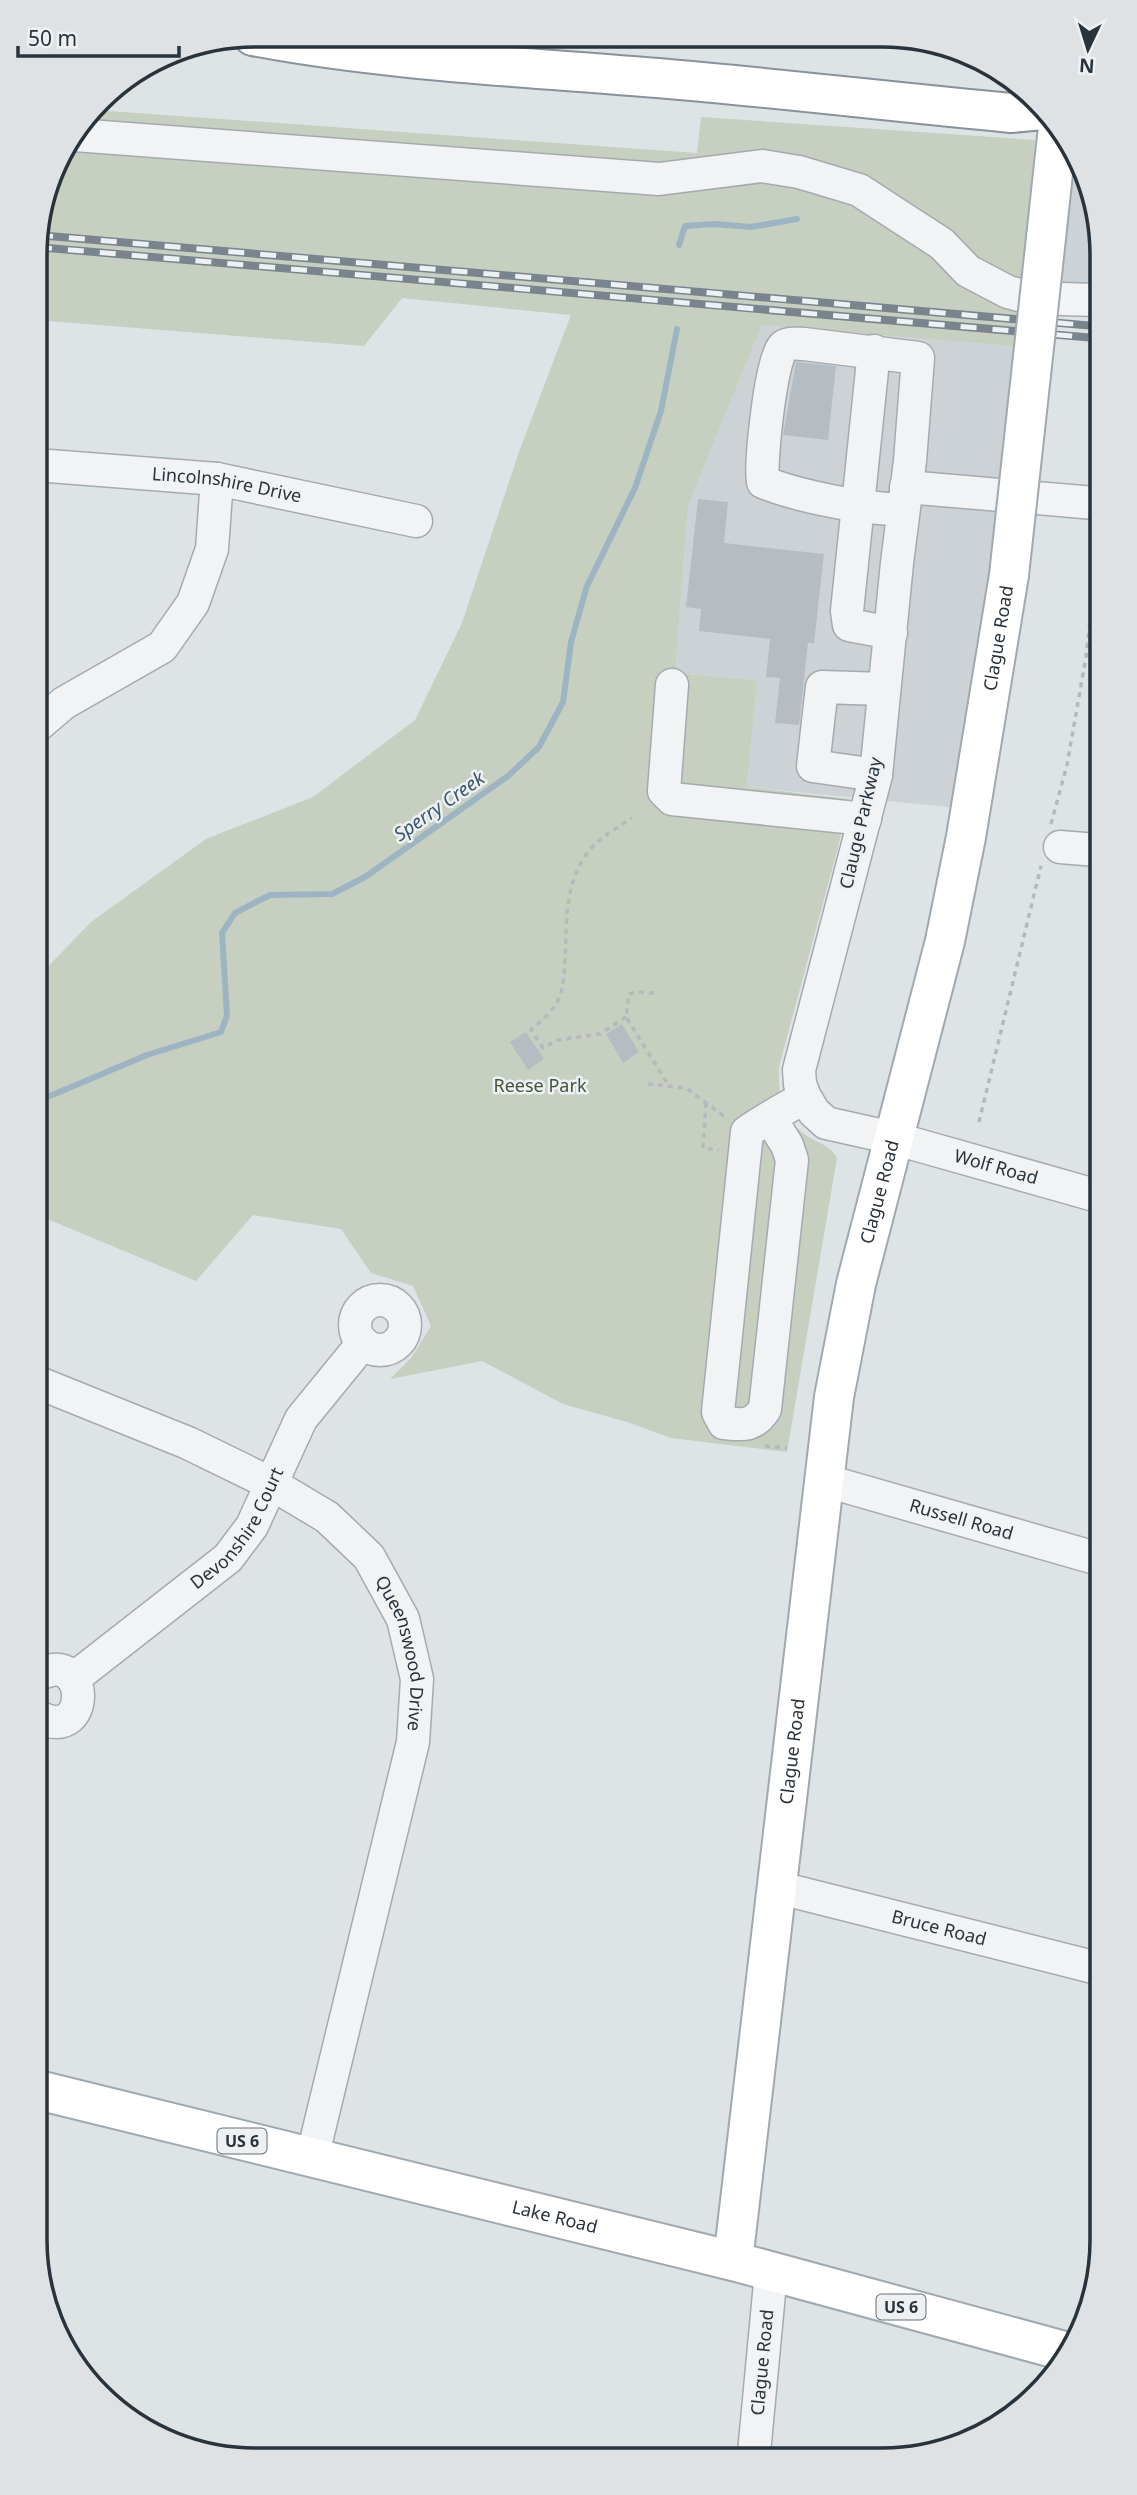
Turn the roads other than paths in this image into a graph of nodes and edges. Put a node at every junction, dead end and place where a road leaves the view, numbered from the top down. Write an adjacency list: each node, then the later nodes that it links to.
1 (334, 48): 2 (main road)
2 (1032, 111)
3 (85, 136): 5 (street)
4 (1056, 143): 25 (main road, Clague Road, bridge)
5 (1090, 300)
6 (874, 351): 9 (street, Clauge Parkway); 11 (street); 11 (street)
7 (48, 466): 8 (street, Lincolnshire Drive)
8 (217, 479): 12 (street, Lincolnshire Drive); 18 (street)
9 (905, 498): 10 (street); 11 (street); 14 (street, Clauge Parkway)
10 (1090, 503)
11 (859, 504): 13 (street)
12 (416, 521)
13 (853, 557): 14 (street); 15 (street)
14 (897, 563): 15 (street, Clauge Parkway)
15 (891, 633): 17 (street, Clauge Parkway)
16 (672, 685): 20 (street)
17 (884, 689): 19 (street, Clauge Parkway); 19 (street)
18 (48, 717)
19 (876, 775): 20 (street, Clauge Parkway)
20 (865, 819): 23 (street, Clauge Parkway)
21 (1060, 846): 22 (street)
22 (1090, 849)
23 (805, 1097): 24 (street); 25 (street)
24 (770, 1118): 24 (street)
25 (893, 1138): 26 (street, Wolf Road); 29 (main road, Clague Road)
26 (1090, 1194)
27 (363, 1343): 30 (street, Devonshire Court)
28 (47, 1386): 30 (street, Queenswood Drive)
29 (823, 1480): 31 (street, Russell Road); 35 (main road, Clague Road)
30 (270, 1483): 33 (street, Devonshire Court); 38 (street, Queenswood Drive)
31 (1089, 1556)
32 (47, 1672): 33 (street)
33 (73, 1679): 34 (street)
34 (47, 1721)
35 (776, 1887): 36 (street, Bruce Road); 39 (main road, Clague Road)
36 (1089, 1966)
37 (47, 2092): 38 (main road, Lake Road / US 6)
38 (312, 2158): 39 (main road, Lake Road / US 6)
39 (733, 2261): 40 (main road, Lake Road / US 6)
40 (771, 2272): 41 (main road, Lake Road / US 6); 42 (street, Clague Road)
41 (1059, 2349)
42 (754, 2448)

